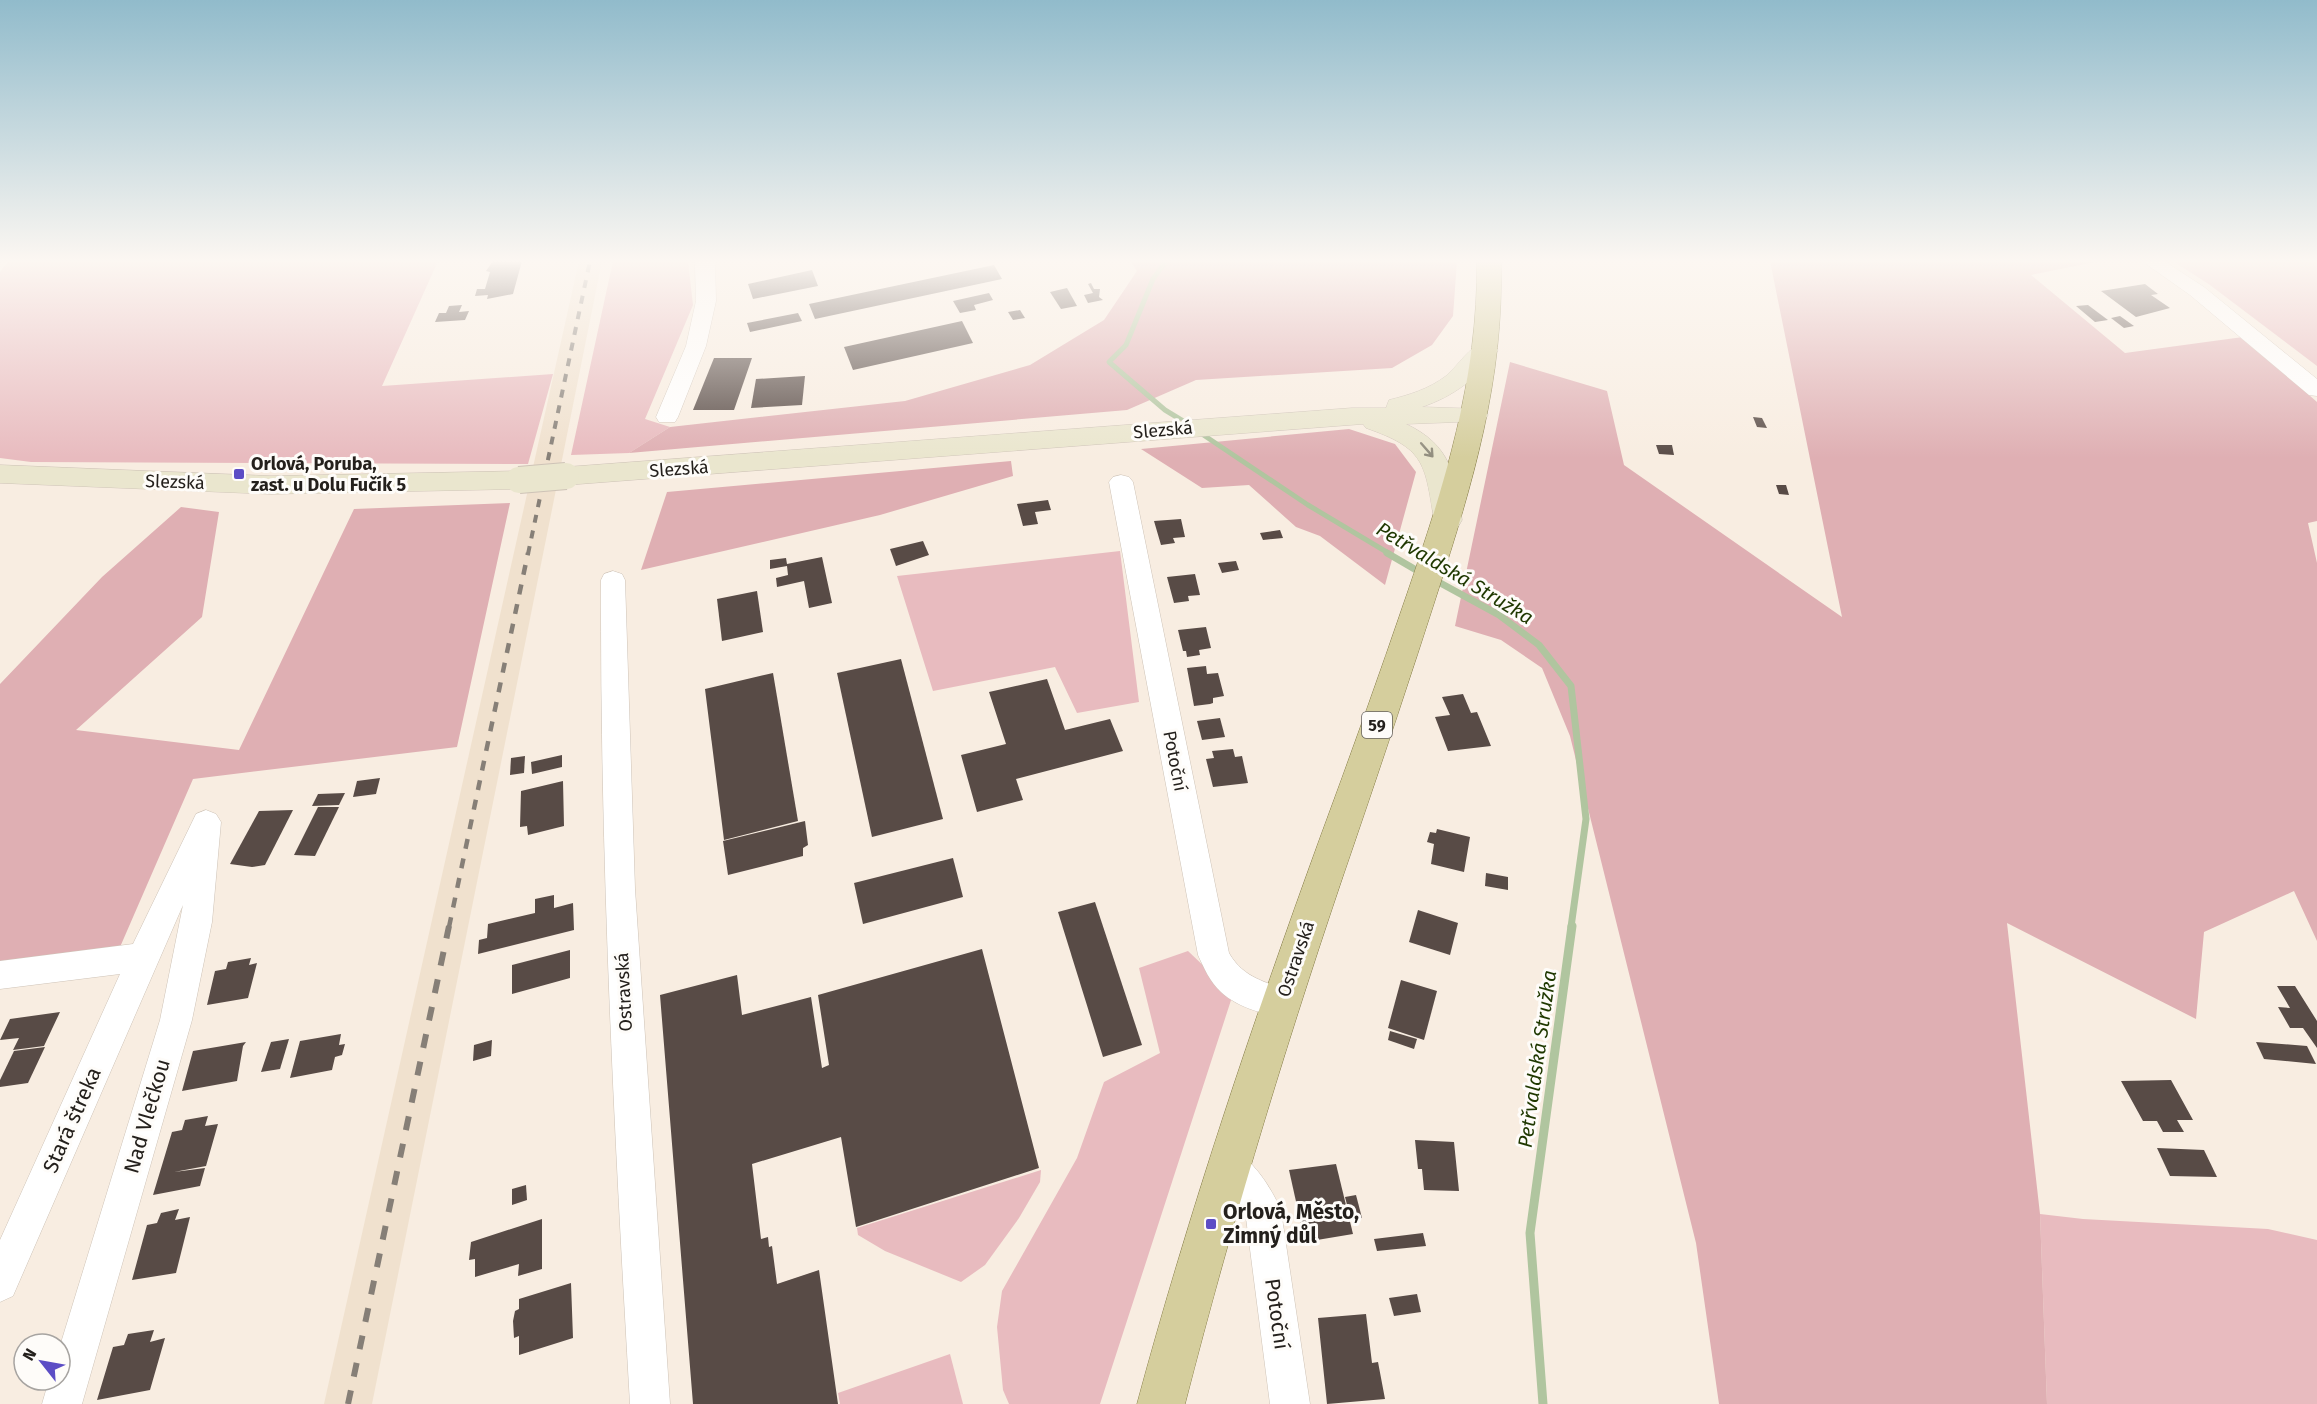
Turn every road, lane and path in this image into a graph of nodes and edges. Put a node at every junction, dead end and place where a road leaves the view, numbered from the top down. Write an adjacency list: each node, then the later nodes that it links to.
1 (700, 327): 8 (street)
2 (1487, 327): 4 (main road, 59)
3 (2240, 327): 5 (street)
4 (1485, 350): 6 (main road, 59); 7 (main road)
5 (2317, 390)
6 (1475, 415): 7 (main road, Slezská); 11 (main road, 59)
7 (1356, 416): 9 (main road, Slezská, bridge); 11 (main road, Slezská, one-way to 11)
8 (667, 417)
9 (0, 474)
10 (1121, 482): 16 (street, Potoční)
11 (1448, 520): 16 (main road, Ostravská / 59)
12 (613, 580): 20 (street, Ostravská)
13 (206, 822): 14 (street, Stará štreka); 19 (street, Nad Vlečkou)
14 (143, 957): 15 (street); 18 (street, Stará štreka)
15 (0, 975)
16 (1281, 1002): 17 (main road, Ostravská / 59)
17 (1228, 1164): 21 (main road, Ostravská / 59); 22 (street, Potoční)
18 (0, 1283)
19 (62, 1404)
20 (650, 1404)
21 (1161, 1404)
22 (1290, 1404)

